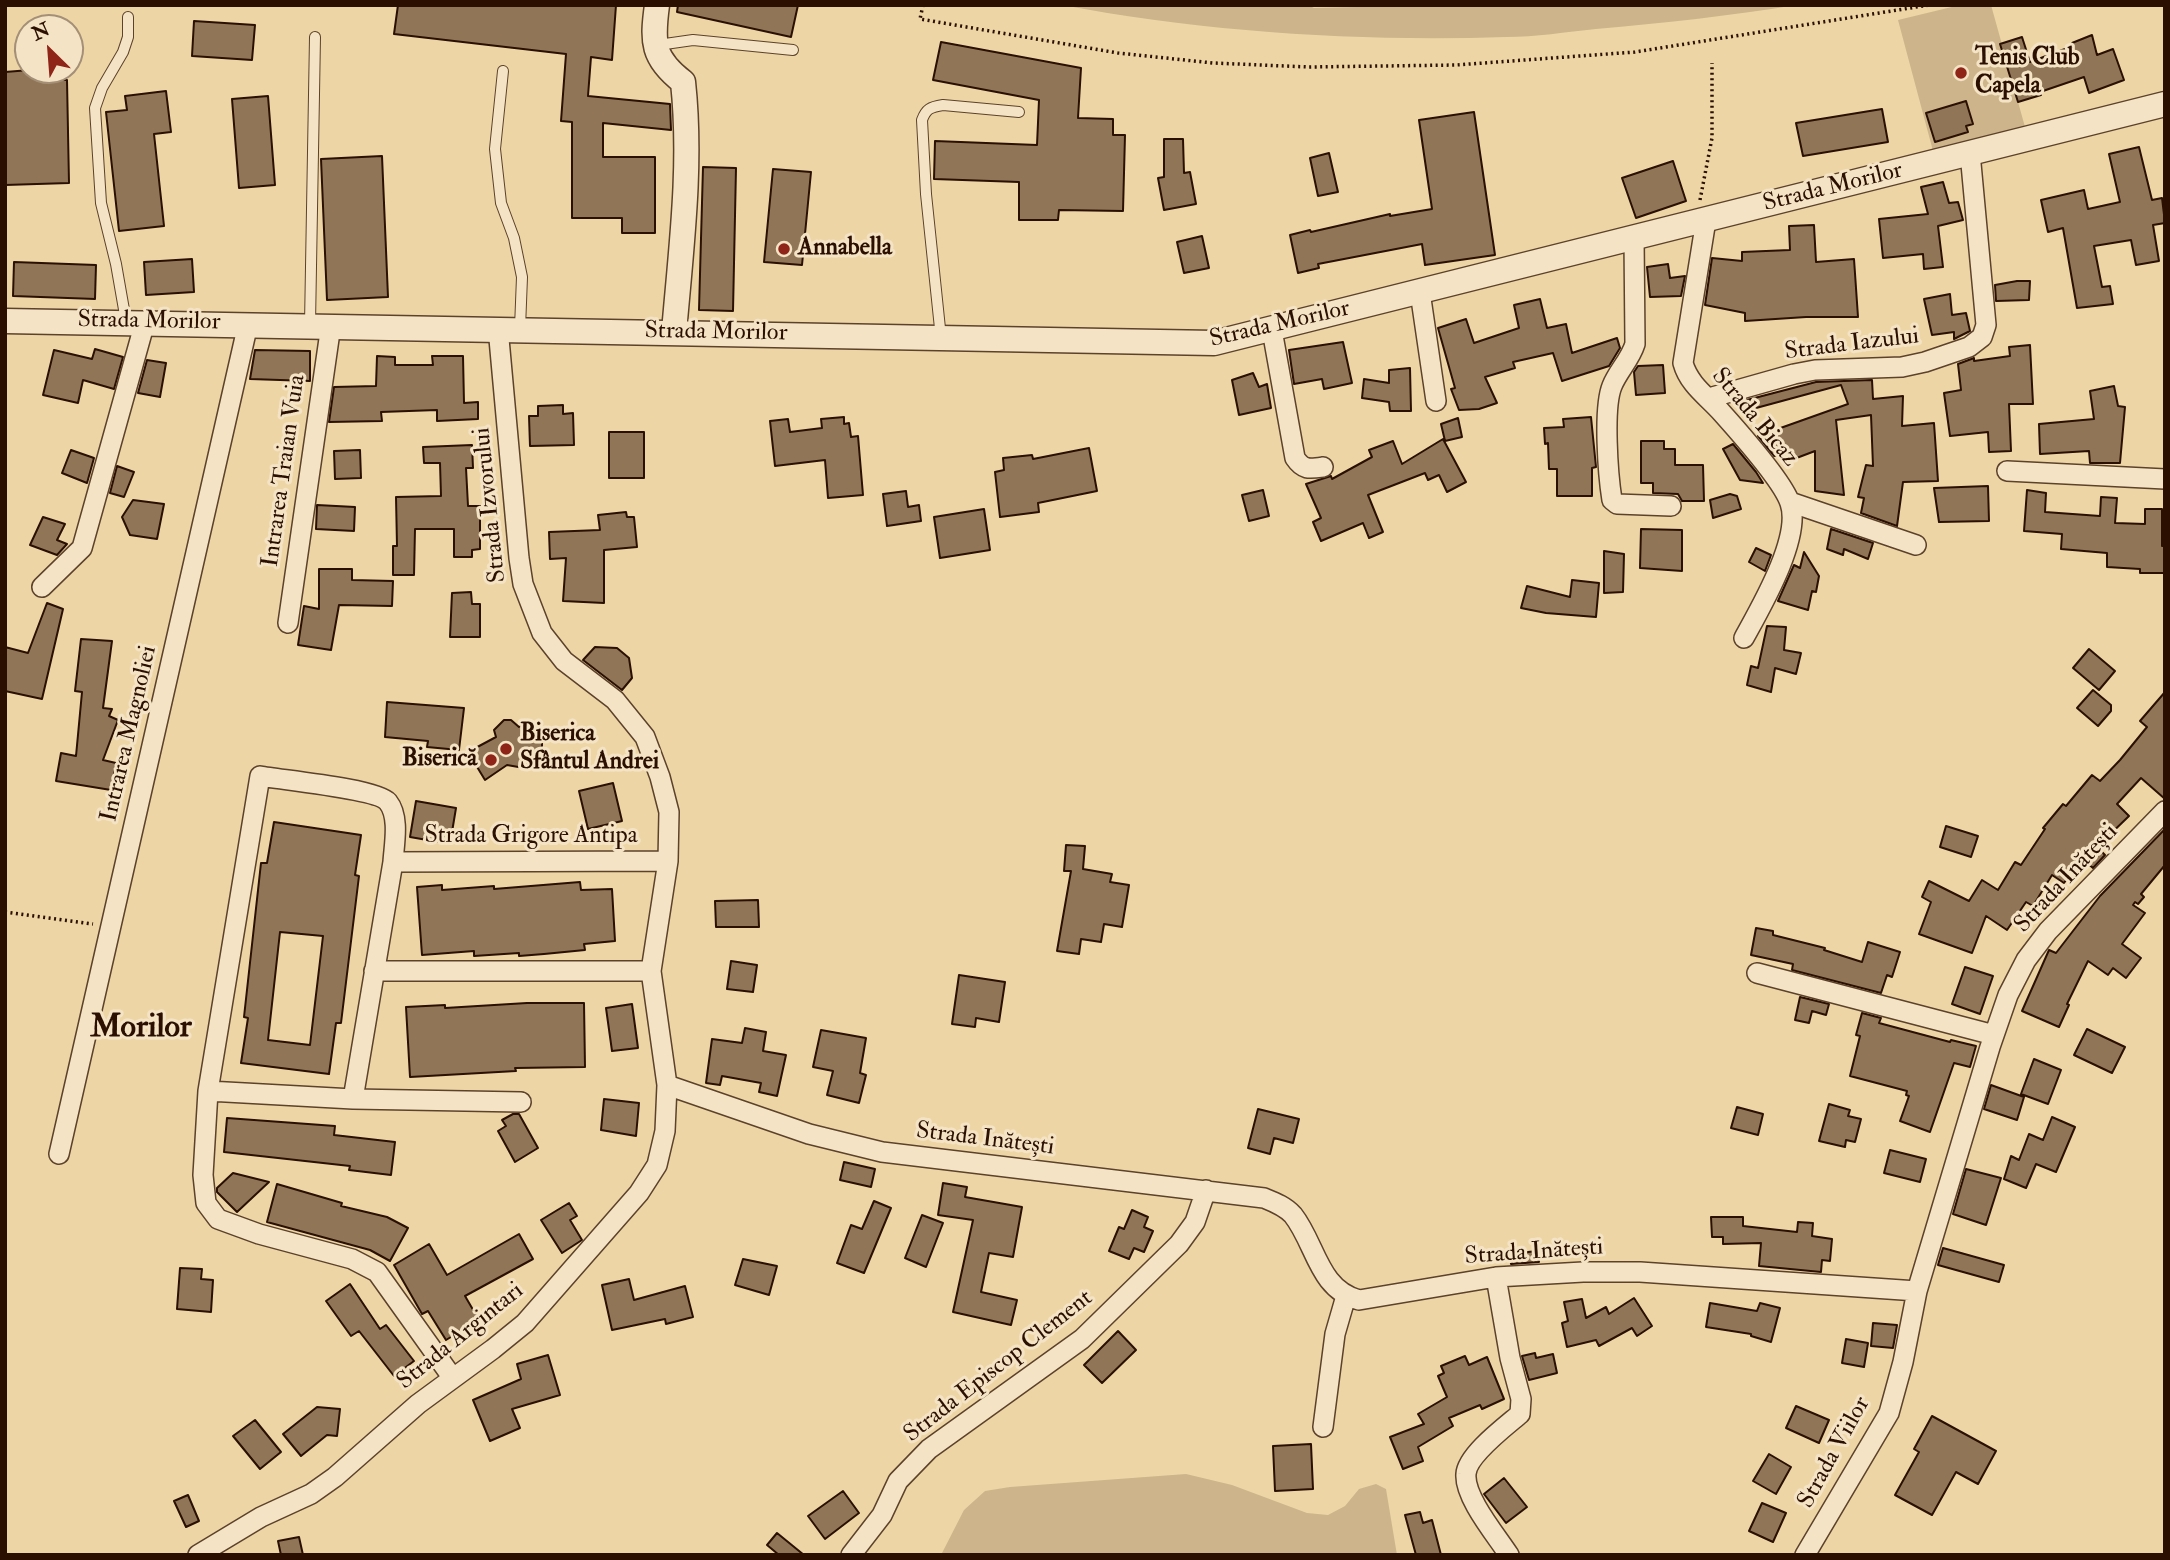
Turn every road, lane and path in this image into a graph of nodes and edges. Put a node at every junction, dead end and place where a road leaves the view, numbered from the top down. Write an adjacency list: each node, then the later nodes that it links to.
1 (657, 5): 6 (street)
2 (923, 5): 3 (path)
3 (1929, 5)
4 (128, 17): 17 (lane)
5 (316, 37): 19 (lane)
6 (654, 46): 7 (lane); 22 (street)
7 (793, 50)
8 (1712, 64): 13 (path)
9 (503, 71): 20 (lane)
10 (2165, 104): 12 (street, Strada Morilor)
11 (1019, 112): 23 (lane)
12 (1970, 153): 13 (street, Strada Morilor); 24 (street, Strada Iazului)
13 (1700, 222): 14 (street, Strada Morilor); 24 (street, Strada Bicaz)
14 (1634, 238): 15 (street, Strada Morilor); 30 (street)
15 (1420, 292): 21 (street, Strada Morilor); 25 (street)
16 (5, 321): 17 (street, Strada Morilor)
17 (136, 322): 18 (street, Strada Morilor); 32 (street)
18 (248, 324): 19 (street, Strada Morilor); 39 (street, Intrarea Magnoliei)
19 (320, 325): 20 (street, Strada Morilor); 33 (street, Intrarea Traian Vuia)
20 (509, 329): 22 (street, Strada Morilor); 36 (street, Strada Izvorului)
21 (1272, 330): 23 (street, Strada Morilor); 26 (street)
22 (674, 332): 23 (street, Strada Morilor)
23 (941, 338)
24 (1709, 398): 29 (street, Strada Bicaz)
25 (1436, 401)
26 (1323, 467)
27 (2007, 471): 28 (street)
28 (2165, 479)
29 (1790, 502): 31 (street); 34 (street, Strada Bicaz)
30 (1671, 506)
31 (1916, 545)
32 (42, 587)
33 (288, 623)
34 (1744, 638)
35 (2165, 811): 43 (street, Strada Inătești)
36 (668, 861): 37 (street, Strada Grigore Antipa); 41 (street, Strada Izvorului)
37 (393, 862): 40 (street); 45 (street)
38 (5, 912): 39 (path)
39 (111, 927): 48 (street, Intrarea Magnoliei)
40 (374, 971): 41 (street); 46 (street)
41 (651, 971): 44 (street, Strada Izvorului)
42 (1757, 973): 43 (street)
43 (1994, 1035): 51 (street, Strada Inătești)
44 (667, 1085): 49 (street, Strada Inătești); 53 (street, Strada Argintari)
45 (208, 1091): 46 (street); 53 (street)
46 (353, 1099): 47 (street)
47 (521, 1102)
48 (60, 1154)
49 (1206, 1191): 52 (street, Strada Inătești); 56 (street, Strada Episcop Clement)
50 (1496, 1277): 51 (street, Strada Inătești); 52 (street, Strada Inătești); 57 (street)
51 (1917, 1291): 58 (street, Strada Viilor)
52 (1346, 1297): 54 (street)
53 (453, 1377): 55 (street, Strada Argintari)
54 (1323, 1427)
55 (198, 1555)
56 (851, 1555)
57 (1509, 1555)
58 (1805, 1555)

